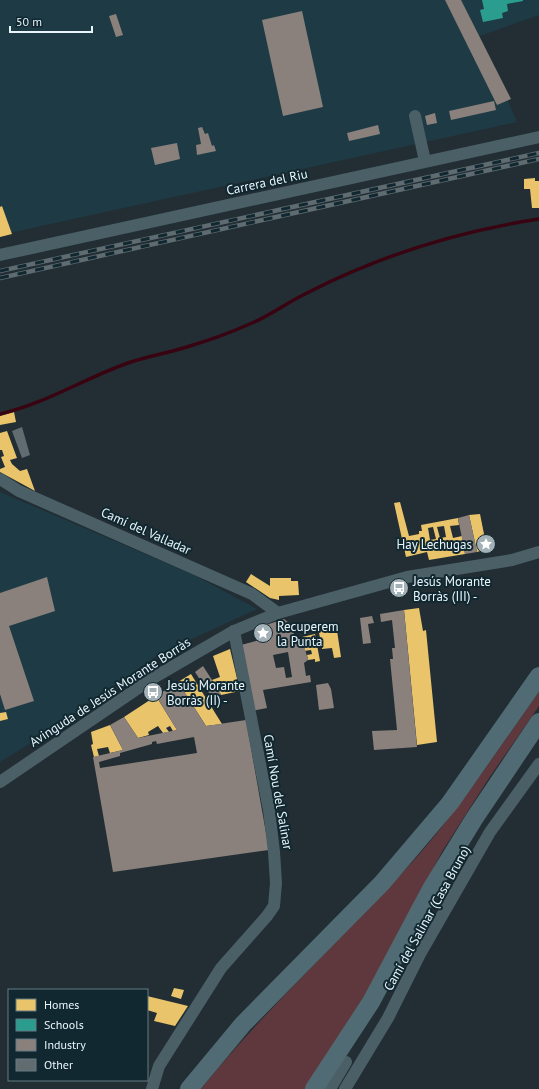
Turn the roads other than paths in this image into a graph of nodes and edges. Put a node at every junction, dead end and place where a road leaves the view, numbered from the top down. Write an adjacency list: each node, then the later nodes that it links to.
1 (415, 116): 3 (street)
2 (539, 137): 3 (street, Carrera del Riu)
3 (425, 161): 4 (street, Carrera del Riu)
4 (0, 255)
5 (0, 479): 7 (street, Camí del Valladar)
6 (539, 552): 7 (street, Avinguda de Jesús Morante Borràs)
7 (278, 612): 8 (street, Avinguda de Jesús Morante Borràs)
8 (234, 631): 12 (street, Avinguda de Jesús Morante Borràs); 14 (street, Camí Nou del Salinar)
9 (539, 676): 15 (highway)
10 (539, 722): 13 (highway)
11 (539, 764): 18 (street, Camí del Salinar (Casa Bruno))
12 (0, 782)
13 (431, 889): 16 (highway); 17 (highway)
14 (152, 1089)
15 (189, 1089)
16 (314, 1089)
17 (328, 1089)
18 (345, 1089)

